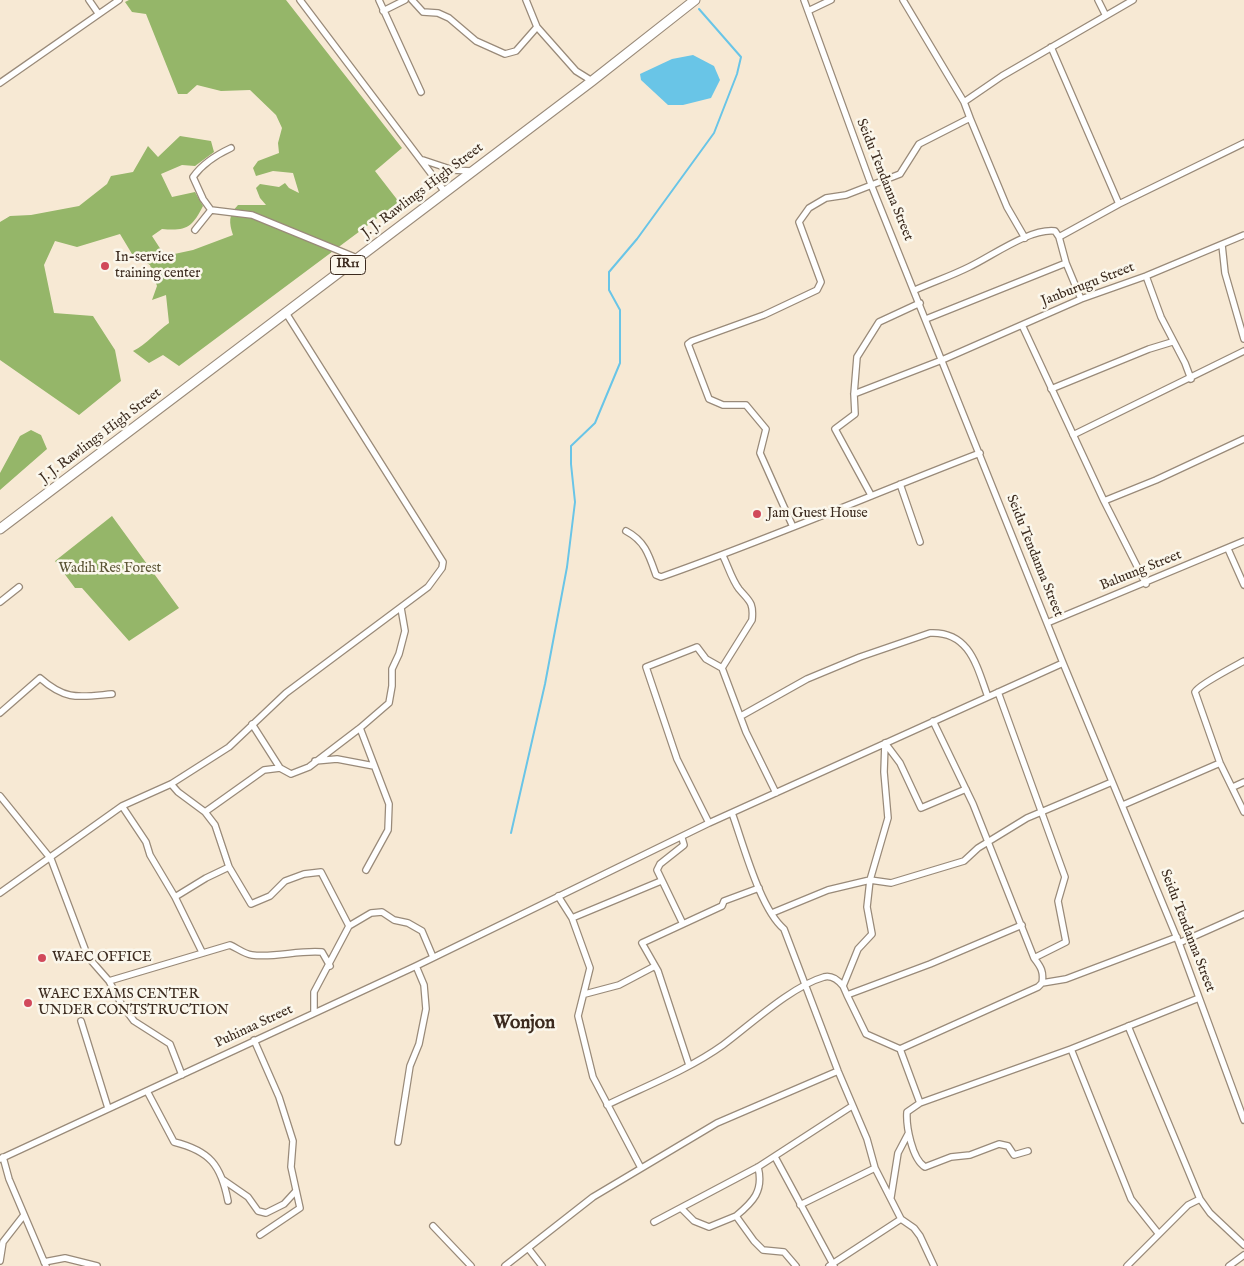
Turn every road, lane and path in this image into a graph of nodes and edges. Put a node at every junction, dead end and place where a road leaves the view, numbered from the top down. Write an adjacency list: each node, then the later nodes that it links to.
1 (89, 0): 16 (street)
2 (118, 0): 16 (street)
3 (300, 0): 27 (street)
4 (379, 0): 14 (street)
5 (405, 0): 14 (street)
6 (412, 0): 18 (street)
7 (526, 0): 18 (street)
8 (695, 0): 20 (main road, J. J. Rawlings High Street / IR11)
9 (804, 0): 15 (street, Seidu Tendanna Street)
10 (831, 0): 15 (street)
11 (903, 0): 23 (street)
12 (1098, 0): 17 (street)
13 (1133, 0): 17 (street)
14 (383, 11): 22 (street)
15 (808, 11): 29 (street, Seidu Tendanna Street)
16 (98, 13): 21 (street)
17 (1105, 14): 19 (street)
18 (537, 27): 20 (street)
19 (1051, 47): 23 (street); 31 (street)
20 (592, 81): 28 (main road, J. J. Rawlings High Street / IR11)
21 (0, 83)
22 (421, 92)
23 (964, 102): 24 (street)
24 (970, 118): 29 (street); 36 (street)
25 (1244, 143): 31 (street)
26 (230, 148): 32 (street)
27 (423, 160): 28 (street); 30 (street)
28 (473, 171): 30 (main road, J. J. Rawlings High Street / IR11)
29 (872, 187): 41 (street, Seidu Tendanna Street); 60 (street)
30 (445, 192): 38 (main road, J. J. Rawlings High Street / IR11)
31 (1118, 204): 35 (street)
32 (211, 210): 33 (street); 38 (street)
33 (195, 230)
34 (1244, 235): 37 (street, Janburugu Street)
35 (1059, 237): 36 (street); 39 (street)
36 (1025, 238): 41 (street)
37 (1222, 245): 40 (street, Janburugu Street); 47 (street)
38 (357, 258): 44 (main road, J. J. Rawlings High Street / IR11)
39 (1066, 263): 42 (street); 45 (street)
40 (1146, 276): 42 (street, Janburugu Street); 48 (street)
41 (915, 290): 43 (street, Seidu Tendanna Street)
42 (1081, 299): 46 (street, Janburugu Street)
43 (920, 303): 45 (street, Seidu Tendanna Street); 53 (street)
44 (286, 313): 61 (main road, J. J. Rawlings High Street / IR11); 71 (street)
45 (926, 320): 50 (street, Seidu Tendanna Street)
46 (1022, 326): 50 (street, Janburugu Street); 52 (street)
47 (1244, 339)
48 (1172, 342): 51 (street); 52 (street)
49 (1244, 352): 51 (street)
50 (942, 360): 53 (street, Janburugu Street); 56 (street, Seidu Tendanna Street)
51 (1191, 379): 54 (street)
52 (1051, 389): 54 (street)
53 (854, 394): 58 (street)
54 (1073, 435): 59 (street)
55 (1244, 439): 59 (street)
56 (980, 453): 57 (street); 72 (street, Seidu Tendanna Street)
57 (900, 484): 58 (street); 64 (street)
58 (871, 495): 60 (street)
59 (1104, 501): 67 (street)
60 (793, 527): 66 (street)
61 (0, 529)
62 (626, 531): 66 (street)
63 (1244, 541): 65 (street, Baluung Street)
64 (920, 542)
65 (1228, 549): 67 (street, Baluung Street); 68 (street)
66 (723, 556): 75 (street)
67 (1146, 584): 72 (street, Baluung Street)
68 (1244, 585)
69 (19, 588): 70 (street)
70 (0, 602)
71 (401, 608): 82 (street); 83 (street)
72 (1048, 623): 74 (street, Seidu Tendanna Street)
73 (1244, 661): 86 (street)
74 (1063, 663): 76 (street, Puhinaa Street); 89 (street, Seidu Tendanna Street)
75 (722, 668): 80 (street); 102 (street)
76 (998, 692): 78 (street, Puhinaa Street); 100 (street)
77 (112, 694): 79 (street)
78 (988, 697): 80 (street); 81 (street, Puhinaa Street)
79 (0, 713)
80 (741, 716): 94 (street)
81 (933, 721): 84 (street, Puhinaa Street); 93 (street)
82 (252, 724): 88 (street); 91 (street)
83 (360, 728): 85 (street); 87 (street)
84 (885, 743): 93 (street); 94 (street, Puhinaa Street); 108 (street)
85 (315, 760): 87 (street); 88 (street)
86 (1220, 763): 92 (street); 96 (street)
87 (374, 766): 107 (street)
88 (280, 768): 98 (street)
89 (1112, 782): 96 (street, Seidu Tendanna Street); 100 (street)
90 (1244, 782): 92 (street)
91 (171, 784): 97 (street); 98 (street)
92 (1233, 788): 101 (street)
93 (966, 790): 104 (street)
94 (776, 793): 99 (street, Puhinaa Street)
95 (0, 796): 105 (street)
96 (1123, 805): 120 (street, Seidu Tendanna Street)
97 (122, 806): 105 (street); 113 (street)
98 (205, 812): 106 (street)
99 (732, 812): 102 (street, Puhinaa Street); 110 (street)
100 (1040, 812): 104 (street); 124 (street)
101 (1244, 812)
102 (709, 823): 103 (street, Puhinaa Street)
103 (682, 838): 109 (street); 112 (street, Puhinaa Street)
104 (988, 843): 108 (street); 118 (street)
105 (51, 859): 111 (street); 128 (street)
106 (229, 867): 113 (street); 119 (street)
107 (366, 870)
108 (870, 880): 114 (street); 131 (street)
109 (661, 881): 116 (street); 117 (street)
110 (758, 888): 114 (street); 117 (street)
111 (0, 893)
112 (558, 896): 116 (street); 123 (street, Puhinaa Street)
113 (176, 897): 122 (street)
114 (772, 913): 130 (street)
115 (1244, 914): 121 (street)
116 (572, 918): 132 (street)
117 (683, 924): 127 (street)
118 (1022, 925): 124 (street); 133 (street)
119 (349, 926): 123 (street); 125 (street)
120 (1176, 936): 121 (street, Seidu Tendanna Street); 129 (street)
121 (1179, 943): 134 (street, Seidu Tendanna Street)
122 (202, 952): 125 (street); 128 (street)
123 (433, 957): 126 (street, Puhinaa Street)
124 (1034, 958): 129 (street)
125 (330, 966): 135 (street)
126 (416, 966): 135 (street, Puhinaa Street); 151 (street)
127 (655, 966): 132 (street); 141 (street)
128 (110, 981): 143 (street)
129 (1042, 983): 139 (street)
130 (805, 986): 131 (street); 141 (street); 142 (street)
131 (843, 986): 133 (street)
132 (585, 994): 146 (street)
133 (848, 995): 139 (street)
134 (1199, 998): 137 (street); 149 (street, Seidu Tendanna Street)
135 (314, 1013): 138 (street, Puhinaa Street)
136 (81, 1021): 148 (street)
137 (1128, 1026): 140 (street); 161 (street)
138 (254, 1040): 143 (street, Puhinaa Street); 159 (street)
139 (900, 1049): 145 (street)
140 (1071, 1049): 145 (street); 170 (street)
141 (689, 1065): 146 (street)
142 (838, 1071): 147 (street); 156 (street)
143 (182, 1074): 144 (street, Puhinaa Street)
144 (146, 1091): 148 (street, Puhinaa Street); 158 (street)
145 (920, 1103): 150 (street)
146 (607, 1105): 156 (street)
147 (852, 1106): 153 (street); 157 (street)
148 (108, 1108): 154 (street, Puhinaa Street)
149 (1244, 1120)
150 (908, 1134): 152 (street); 160 (street)
151 (398, 1142)
152 (1028, 1151)
153 (775, 1157): 155 (street); 163 (street)
154 (1, 1158): 165 (street)
155 (758, 1167): 164 (street); 166 (street)
156 (642, 1168): 173 (street)
157 (874, 1168): 160 (street); 163 (street)
158 (222, 1179): 159 (street); 162 (street)
159 (295, 1192): 171 (street)
160 (891, 1197): 167 (street)
161 (1200, 1199): 170 (street); 172 (street)
162 (228, 1202)
163 (800, 1205): 177 (street)
164 (681, 1208): 166 (street); 168 (street)
165 (24, 1215): 175 (street); 176 (street)
166 (736, 1216): 182 (street)
167 (901, 1219): 177 (street); 183 (street)
168 (654, 1222)
169 (433, 1226): 179 (street)
170 (1158, 1233): 184 (street)
171 (260, 1235)
172 (1244, 1245)
173 (528, 1248): 180 (street); 181 (street)
174 (1244, 1255): 185 (street)
175 (0, 1261)
176 (45, 1264): 178 (street)
177 (832, 1265)
178 (97, 1266)
179 (471, 1266)
180 (505, 1266)
181 (542, 1266)
182 (796, 1266)
183 (934, 1266)
184 (1127, 1266)
185 (1229, 1266)

